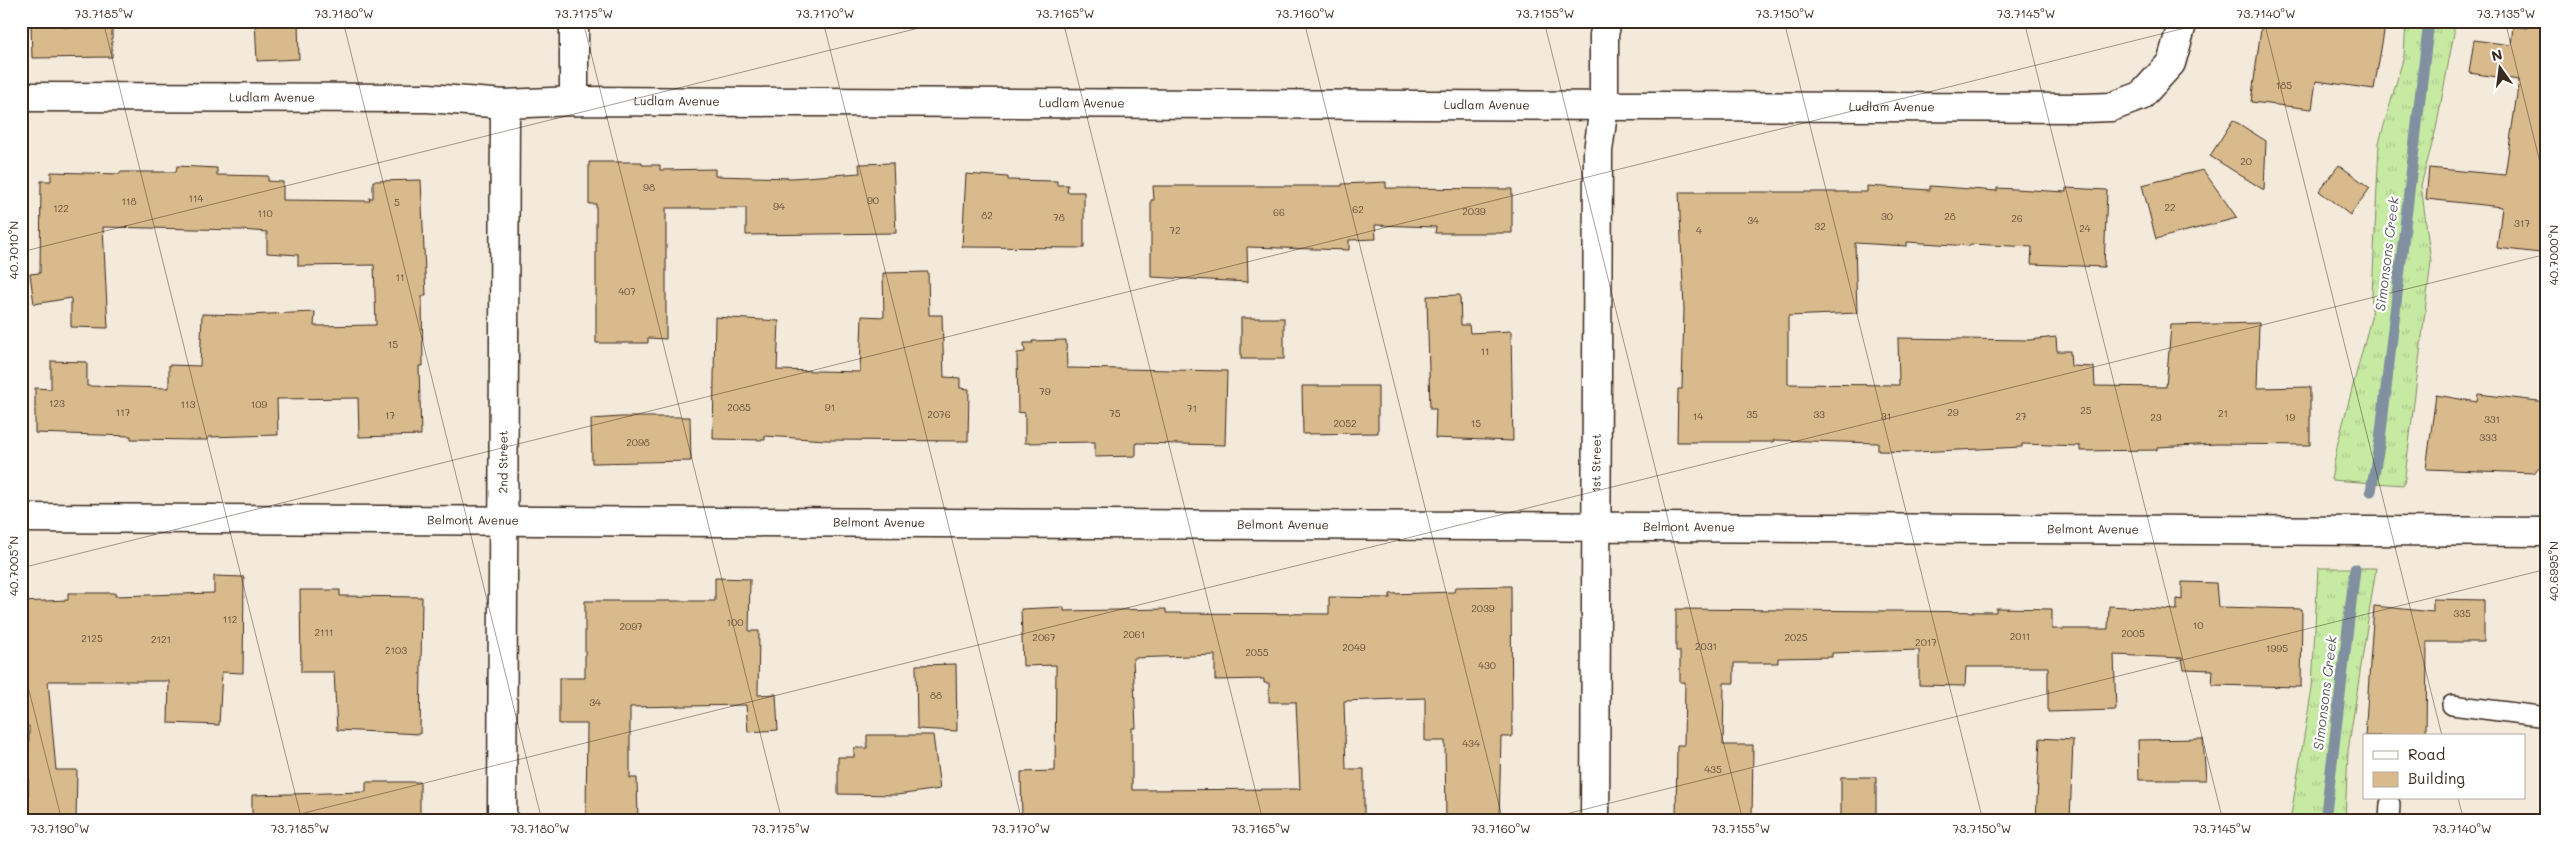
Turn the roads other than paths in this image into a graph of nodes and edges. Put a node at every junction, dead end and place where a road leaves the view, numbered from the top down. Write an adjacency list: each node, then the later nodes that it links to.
1 (574, 21): 5 (street)
2 (1607, 21): 7 (street, 1st Street)
3 (2183, 21): 7 (street, Ludlam Avenue)
4 (21, 97): 6 (street, Ludlam Avenue)
5 (574, 101): 6 (street, Ludlam Avenue); 7 (street, Ludlam Avenue)
6 (505, 104): 9 (street, 2nd Street)
7 (1604, 106): 10 (street, 1st Street)
8 (21, 518): 9 (street, Belmont Avenue)
9 (503, 519): 10 (street, Belmont Avenue); 14 (street, 2nd Street)
10 (1595, 526): 11 (street, Belmont Avenue); 15 (street, 1st Street)
11 (2547, 532)
12 (2452, 705): 13 (lane)
13 (2547, 717)
14 (502, 821)
15 (1595, 821)

